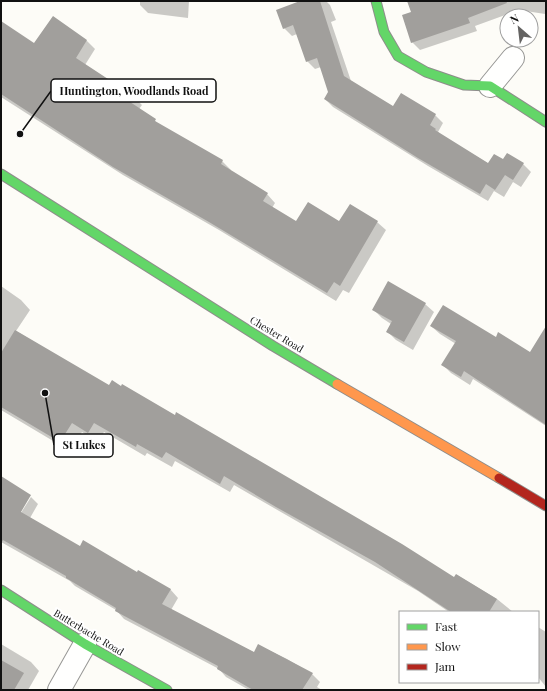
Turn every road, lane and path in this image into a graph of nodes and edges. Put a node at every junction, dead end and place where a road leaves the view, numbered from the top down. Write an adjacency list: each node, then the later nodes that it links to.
1 (376, 1): 3 (main road)
2 (513, 58): 3 (street)
3 (490, 86): 4 (main road)
4 (546, 122)
5 (1, 174): 6 (main road, Chester Road)
6 (546, 506)
7 (1, 590): 8 (main road, Butterbache Road)
8 (85, 644): 9 (street); 10 (main road, Butterbache Road)
9 (59, 690)
10 (167, 690)

